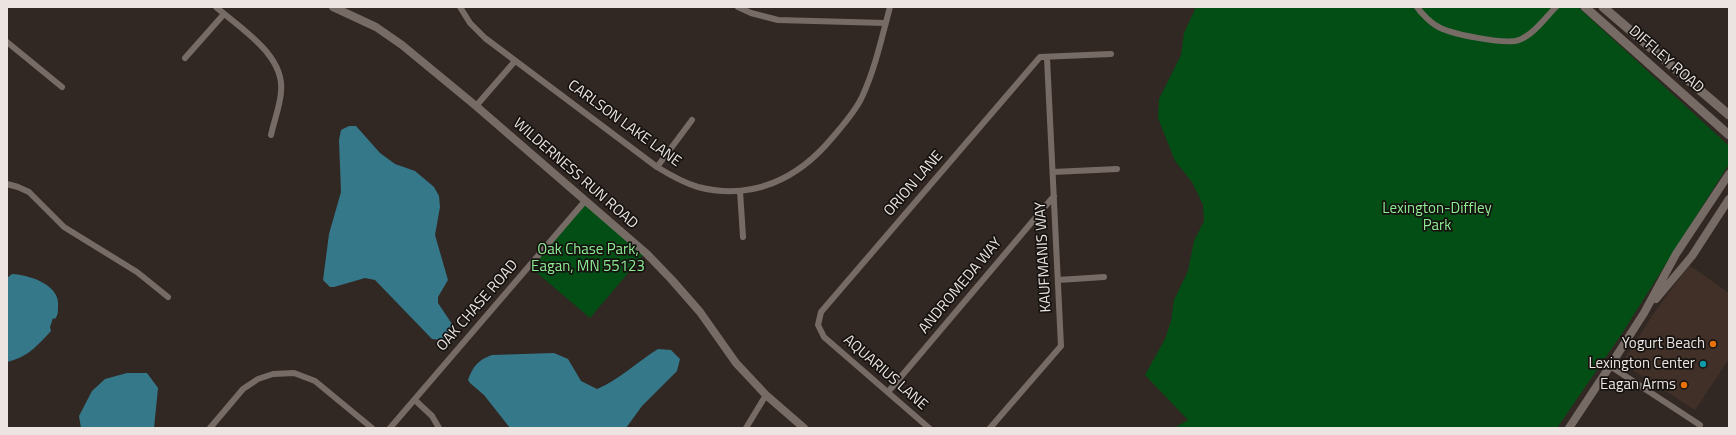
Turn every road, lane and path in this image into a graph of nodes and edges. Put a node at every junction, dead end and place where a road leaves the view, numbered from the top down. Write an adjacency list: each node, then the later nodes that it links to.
1 (216, 7): 10 (street)
2 (333, 7): 18 (street, WILDERNESS RUN ROAD)
3 (460, 7): 16 (street, CARLSON LAKE LANE)
4 (738, 7): 11 (street)
5 (890, 7): 11 (street, CARLSON LAKE LANE)
6 (1417, 7): 7 (street)
7 (1556, 7)
8 (1585, 7): 22 (main road, DIFFLEY ROAD)
9 (1604, 7): 19 (main road, DIFFLEY ROAD)
10 (224, 14): 14 (street); 21 (street)
11 (885, 23): 28 (street, CARLSON LAKE LANE)
12 (7, 42): 17 (street)
13 (1111, 54): 15 (street)
14 (185, 58)
15 (1046, 58): 25 (street, KAUFMANIS WAY); 37 (street, ORION LANE)
16 (515, 62): 18 (street); 23 (street, CARLSON LAKE LANE)
17 (62, 87)
18 (476, 106): 31 (street, WILDERNESS RUN ROAD)
19 (1729, 115)
20 (692, 120): 23 (street)
21 (271, 134)
22 (1729, 135)
23 (658, 167): 28 (street, CARLSON LAKE LANE)
24 (1117, 169): 25 (street)
25 (1053, 172): 29 (street, KAUFMANIS WAY)
26 (1729, 174): 36 (street)
27 (7, 184): 35 (street)
28 (740, 191): 32 (street)
29 (1054, 196): 34 (street, KAUFMANIS WAY); 39 (street, ANDROMEDA WAY)
30 (1729, 199): 36 (street)
31 (585, 201): 40 (street, WILDERNESS RUN ROAD); 41 (street, OAK CHASE ROAD)
32 (743, 237)
33 (1104, 277): 34 (street)
34 (1058, 280): 50 (street, KAUFMANIS WAY)
35 (168, 298)
36 (1644, 314): 38 (street)
37 (824, 337): 39 (street, AQUARIUS LANE)
38 (1610, 366): 42 (street); 51 (street)
39 (888, 392): 49 (street, AQUARIUS LANE)
40 (766, 395): 47 (street); 48 (street, WILDERNESS RUN ROAD)
41 (415, 400): 45 (street, OAK CHASE ROAD); 46 (street)
42 (1700, 426)
43 (210, 428): 44 (street)
44 (372, 428)
45 (390, 428)
46 (439, 428)
47 (746, 428)
48 (804, 428)
49 (929, 428)
50 (990, 428)
51 (1569, 428)

